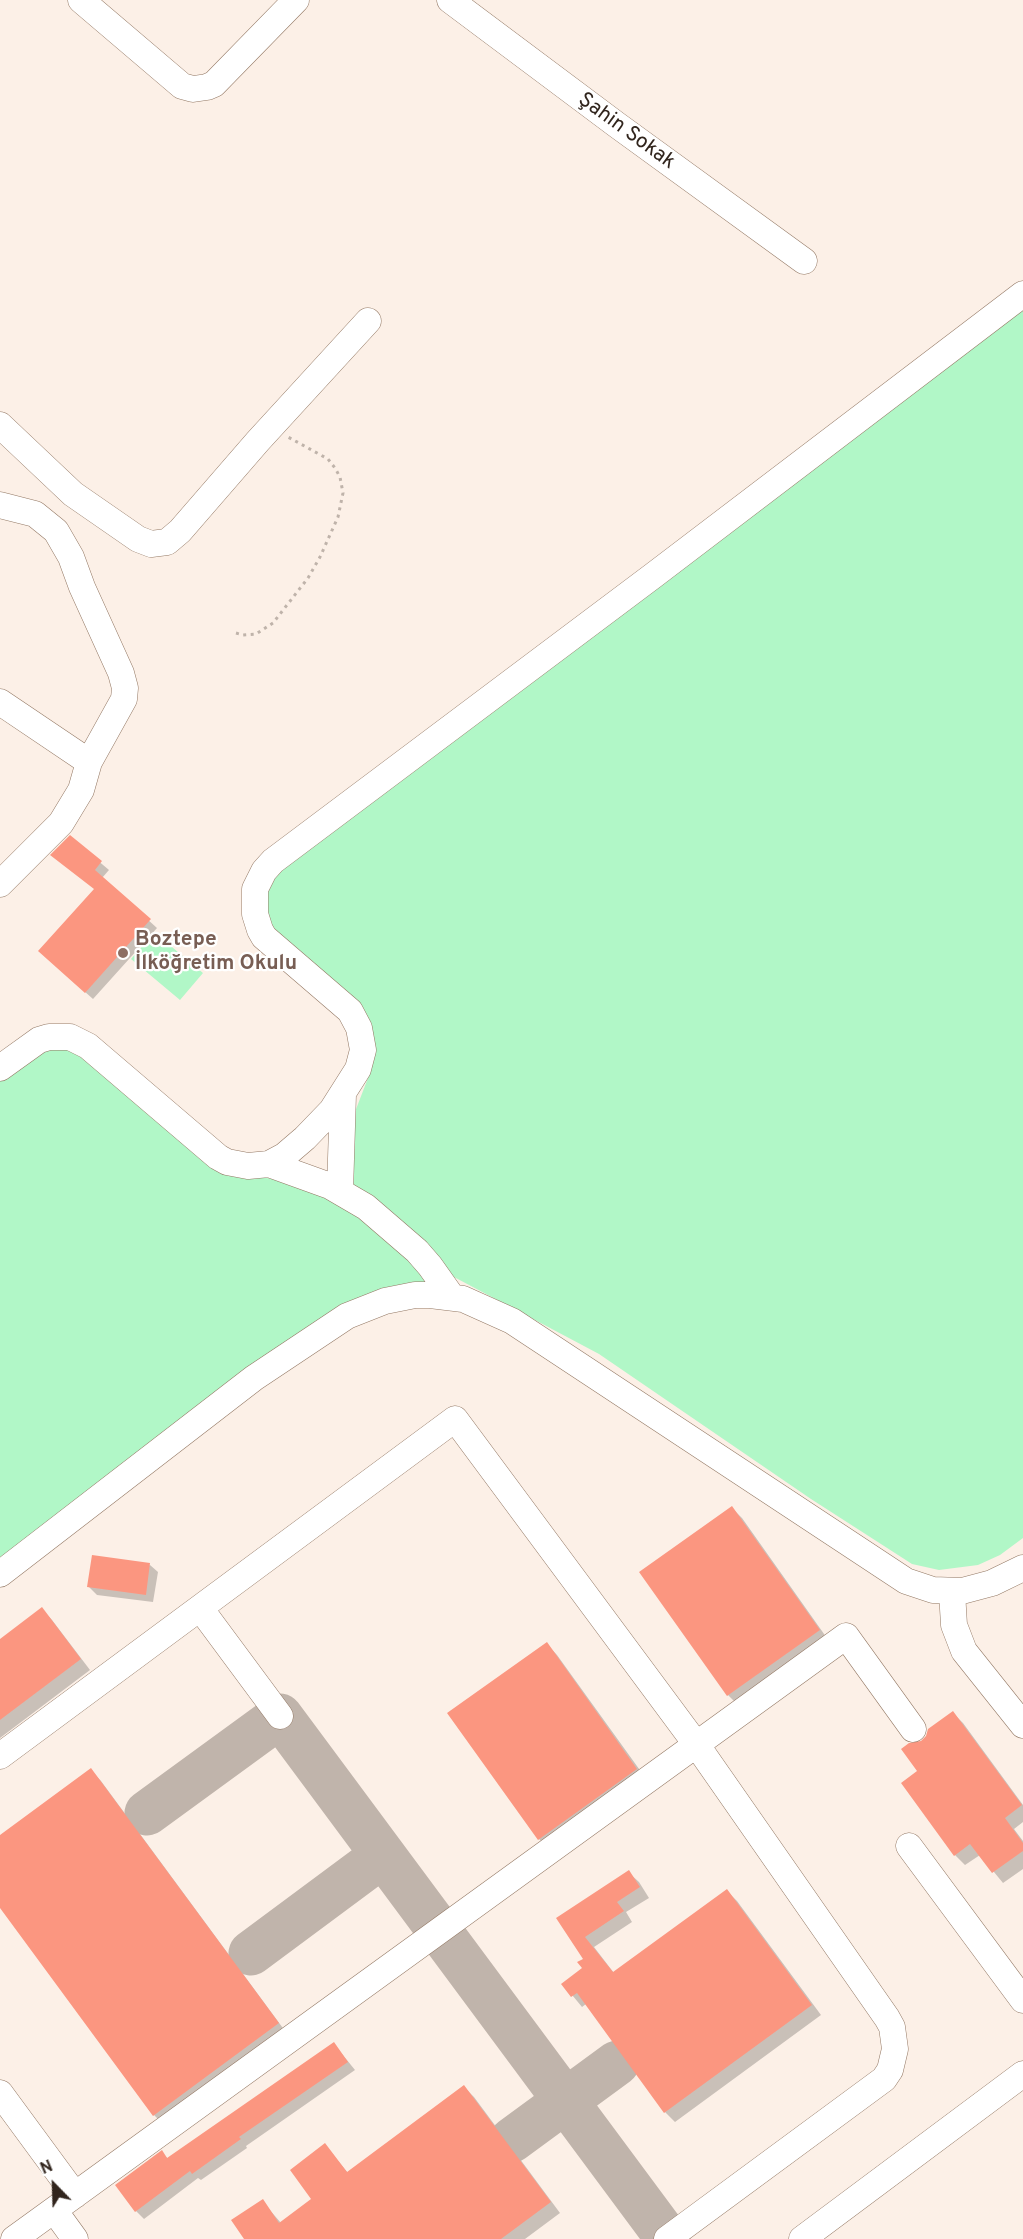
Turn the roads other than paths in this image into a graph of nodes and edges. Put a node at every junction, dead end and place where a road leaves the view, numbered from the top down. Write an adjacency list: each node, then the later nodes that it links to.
1 (81, 0): 2 (street)
2 (296, 0)
3 (450, 0): 4 (street, Şahin Sokak)
4 (804, 261)
5 (1023, 294): 13 (street)
6 (368, 321): 7 (street)
7 (0, 425)
8 (0, 504): 10 (street)
9 (0, 702): 10 (street)
10 (89, 762): 11 (street)
11 (6, 868)
12 (0, 1068): 14 (street)
13 (343, 1094): 14 (street); 15 (street)
14 (269, 1164): 15 (street)
15 (340, 1191): 16 (street)
16 (452, 1297): 18 (street); 19 (street)
17 (1023, 1568): 19 (street)
18 (0, 1574)
19 (952, 1592): 22 (street)
20 (200, 1608): 21 (street); 24 (street); 25 (street)
21 (280, 1716)
22 (1023, 1725)
23 (913, 1729): 24 (street)
24 (696, 1744): 30 (street); 34 (street)
25 (0, 1756)
26 (909, 1846): 27 (street)
27 (1023, 2000)
28 (1023, 2074): 35 (street)
29 (0, 2093): 30 (street)
30 (75, 2195): 31 (street)
31 (54, 2210): 32 (street); 33 (street)
32 (14, 2239)
33 (75, 2239)
34 (667, 2239)
35 (802, 2239)

